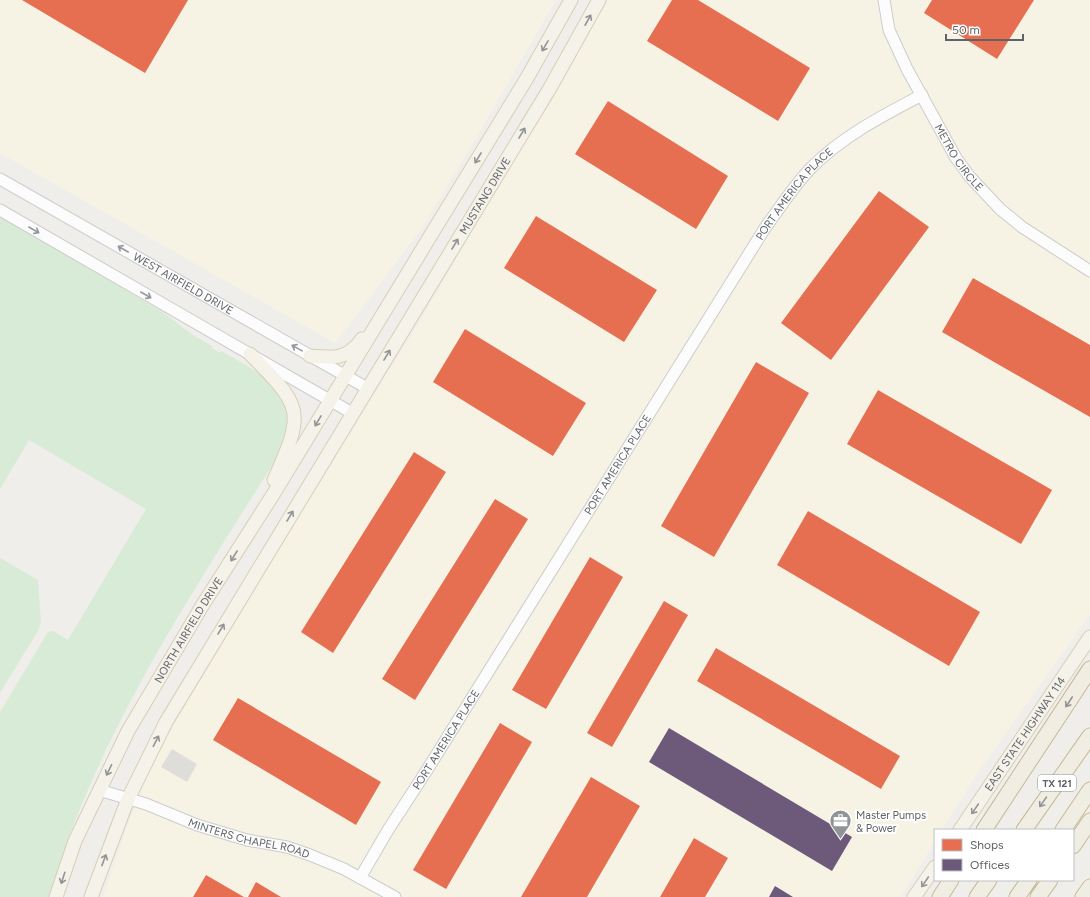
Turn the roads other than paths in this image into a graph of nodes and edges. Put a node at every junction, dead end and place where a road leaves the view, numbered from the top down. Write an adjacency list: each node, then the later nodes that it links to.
1 (571, 0): 7 (main road, one-way to 7)
2 (599, 0): 12 (main road, MUSTANG DRIVE, one-way to 2)
3 (884, 0): 4 (street, METRO CIRCLE)
4 (922, 95): 8 (street, METRO CIRCLE); 29 (street, PORT AMERICA PLACE)
5 (0, 179): 10 (street, WEST AIRFIELD DRIVE, one-way to 5)
6 (0, 210): 9 (street, one-way to 9)
7 (420, 253): 10 (main road); 11 (main road)
8 (1090, 271)
9 (250, 354): 13 (street); 15 (main road)
10 (310, 356): 11 (street, WEST AIRFIELD DRIVE)
11 (345, 376): 12 (street, WEST AIRFIELD DRIVE); 13 (main road, NORTH AIRFIELD DRIVE)
12 (367, 388): 14 (main road)
13 (331, 401): 14 (street); 15 (main road, NORTH AIRFIELD DRIVE, one-way to 15)
14 (352, 413): 21 (main road, one-way to 14)
15 (250, 531): 19 (main road, NORTH AIRFIELD DRIVE, one-way to 19)
16 (1090, 637): 23 (main road, EAST STATE HIGHWAY 114, one-way to 23)
17 (1090, 669): 24 (highway, one-way to 24)
18 (1090, 736): 25 (highway, TX 121, one-way to 25)
19 (99, 790): 21 (street, MINTERS CHAPEL ROAD); 35 (main road, NORTH AIRFIELD DRIVE, one-way to 35)
20 (1090, 790): 26 (highway)
21 (128, 799): 29 (street, MINTERS CHAPEL ROAD); 36 (main road, one-way to 21)
22 (1090, 821): 27 (highway)
23 (961, 829)
24 (985, 829)
25 (1025, 829)
26 (1064, 829)
27 (1074, 845)
28 (934, 868): 38 (main road, one-way to 38)
29 (360, 878): 37 (street, MINTERS CHAPEL ROAD)
30 (950, 881): 39 (highway)
31 (988, 881): 40 (highway)
32 (1027, 881): 41 (highway)
33 (1049, 881): 42 (highway)
34 (1090, 887): 43 (highway)
35 (56, 897)
36 (91, 897)
37 (395, 897)
38 (914, 897)
39 (940, 897)
40 (977, 897)
41 (1017, 897)
42 (1038, 897)
43 (1083, 897)

